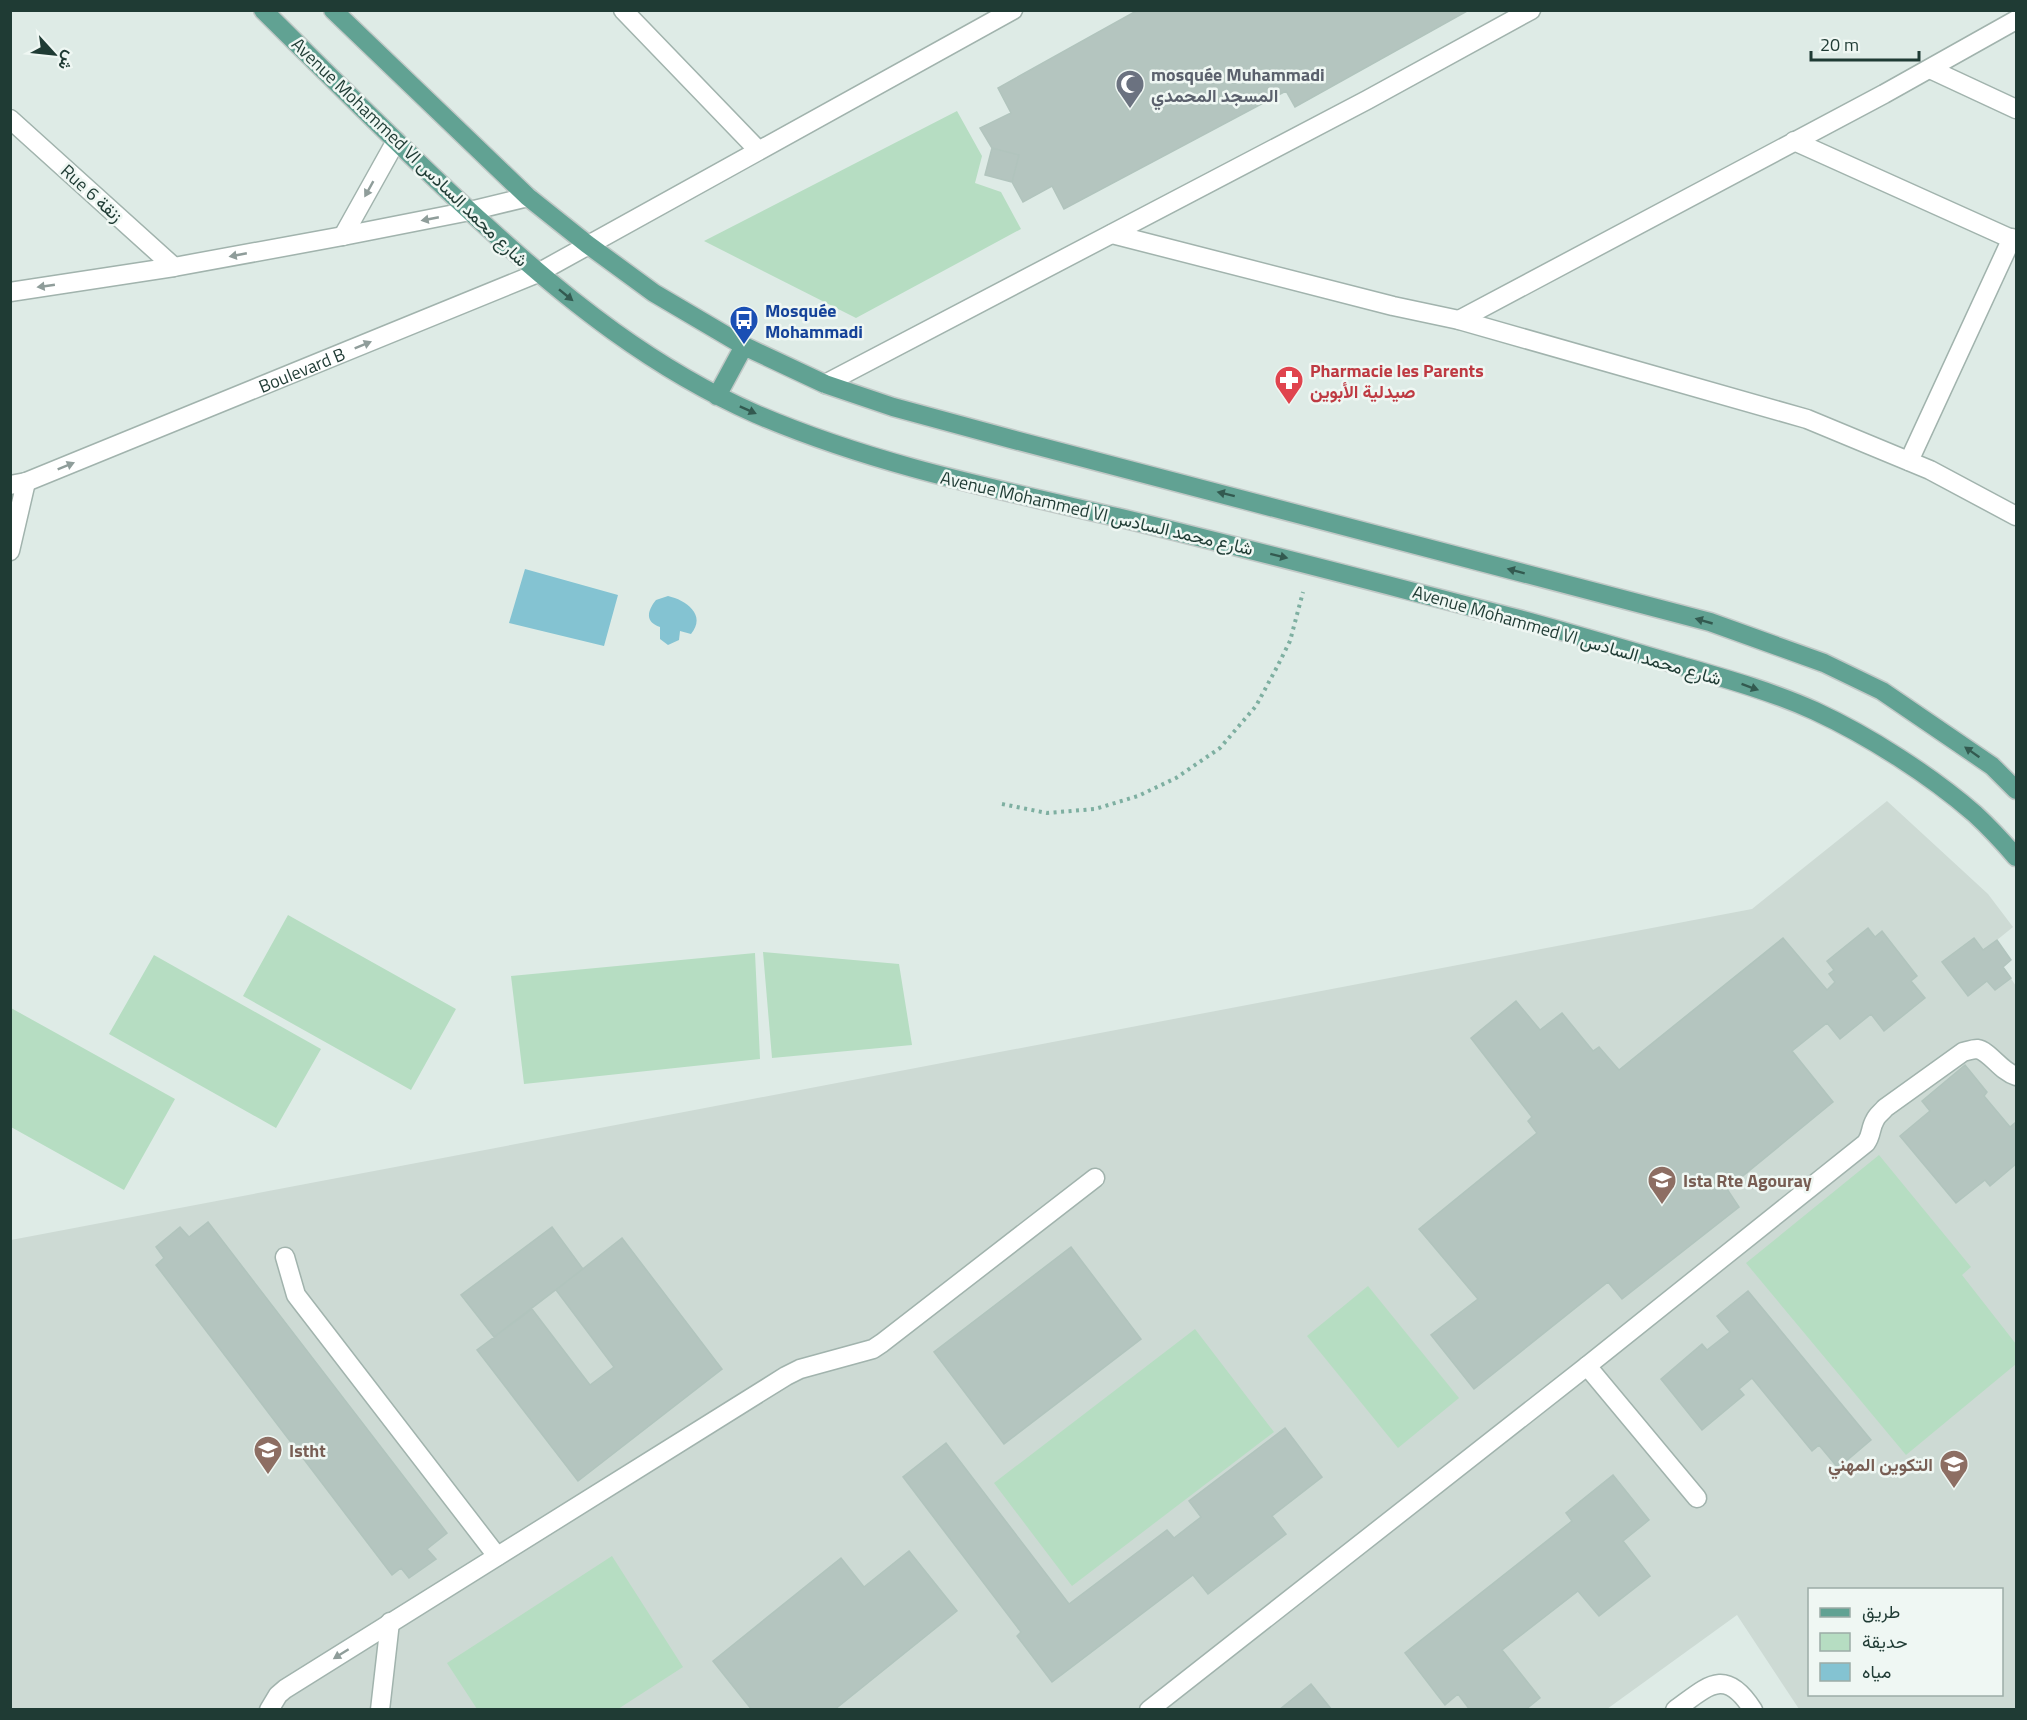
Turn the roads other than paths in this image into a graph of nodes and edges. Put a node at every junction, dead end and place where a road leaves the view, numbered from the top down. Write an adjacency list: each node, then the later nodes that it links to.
1 (263, 10): 10 (main road, Avenue Mohammed VI شارع محمد السادس)
2 (333, 10): 13 (main road)
3 (623, 10): 12 (street)
4 (1012, 10): 12 (street, Boulevard B)
5 (1532, 10): 15 (street)
6 (2016, 20): 7 (street)
7 (1930, 69): 8 (street); 11 (street)
8 (2016, 109)
9 (10, 119): 19 (street, Rue 6 زنقة)
10 (396, 141): 14 (main road, Avenue Mohammed VI شارع محمد السادس); 16 (street, one-way to 16)
11 (1794, 141): 17 (street); 22 (street)
12 (758, 150): 18 (street, Boulevard B)
13 (528, 197): 14 (street); 18 (main road)
14 (470, 211): 16 (street, one-way to 16); 20 (main road, Avenue Mohammed VI شارع محمد السادس)
15 (1112, 234): 22 (street); 24 (street)
16 (343, 236): 19 (street, one-way to 19)
17 (2014, 240): 26 (street)
18 (587, 244): 20 (street, Boulevard B); 23 (main road)
19 (174, 267): 21 (street, one-way to 21)
20 (538, 273): 25 (main road, Avenue Mohammed VI شارع محمد السادس, one-way to 25); 27 (street, Boulevard B, one-way to 20)
21 (10, 292)
22 (1459, 320): 26 (street)
23 (744, 346): 24 (main road); 25 (main road)
24 (825, 384): 30 (main road, one-way to 24)
25 (717, 396): 31 (main road, Avenue Mohammed VI شارع محمد السادس, one-way to 31)
26 (1909, 461): 28 (street)
27 (18, 483): 29 (street)
28 (2016, 516)
29 (10, 551)
30 (2016, 790)
31 (2014, 848)
32 (2016, 1076): 35 (street)
33 (1095, 1178): 37 (street)
34 (285, 1257): 37 (street)
35 (1587, 1366): 36 (street); 41 (street)
36 (1697, 1498)
37 (497, 1556): 38 (street)
38 (390, 1622): 39 (street, one-way to 39); 40 (street)
39 (269, 1710)
40 (380, 1710)
41 (1149, 1710)
42 (1675, 1710): 43 (street)
43 (1753, 1710)

